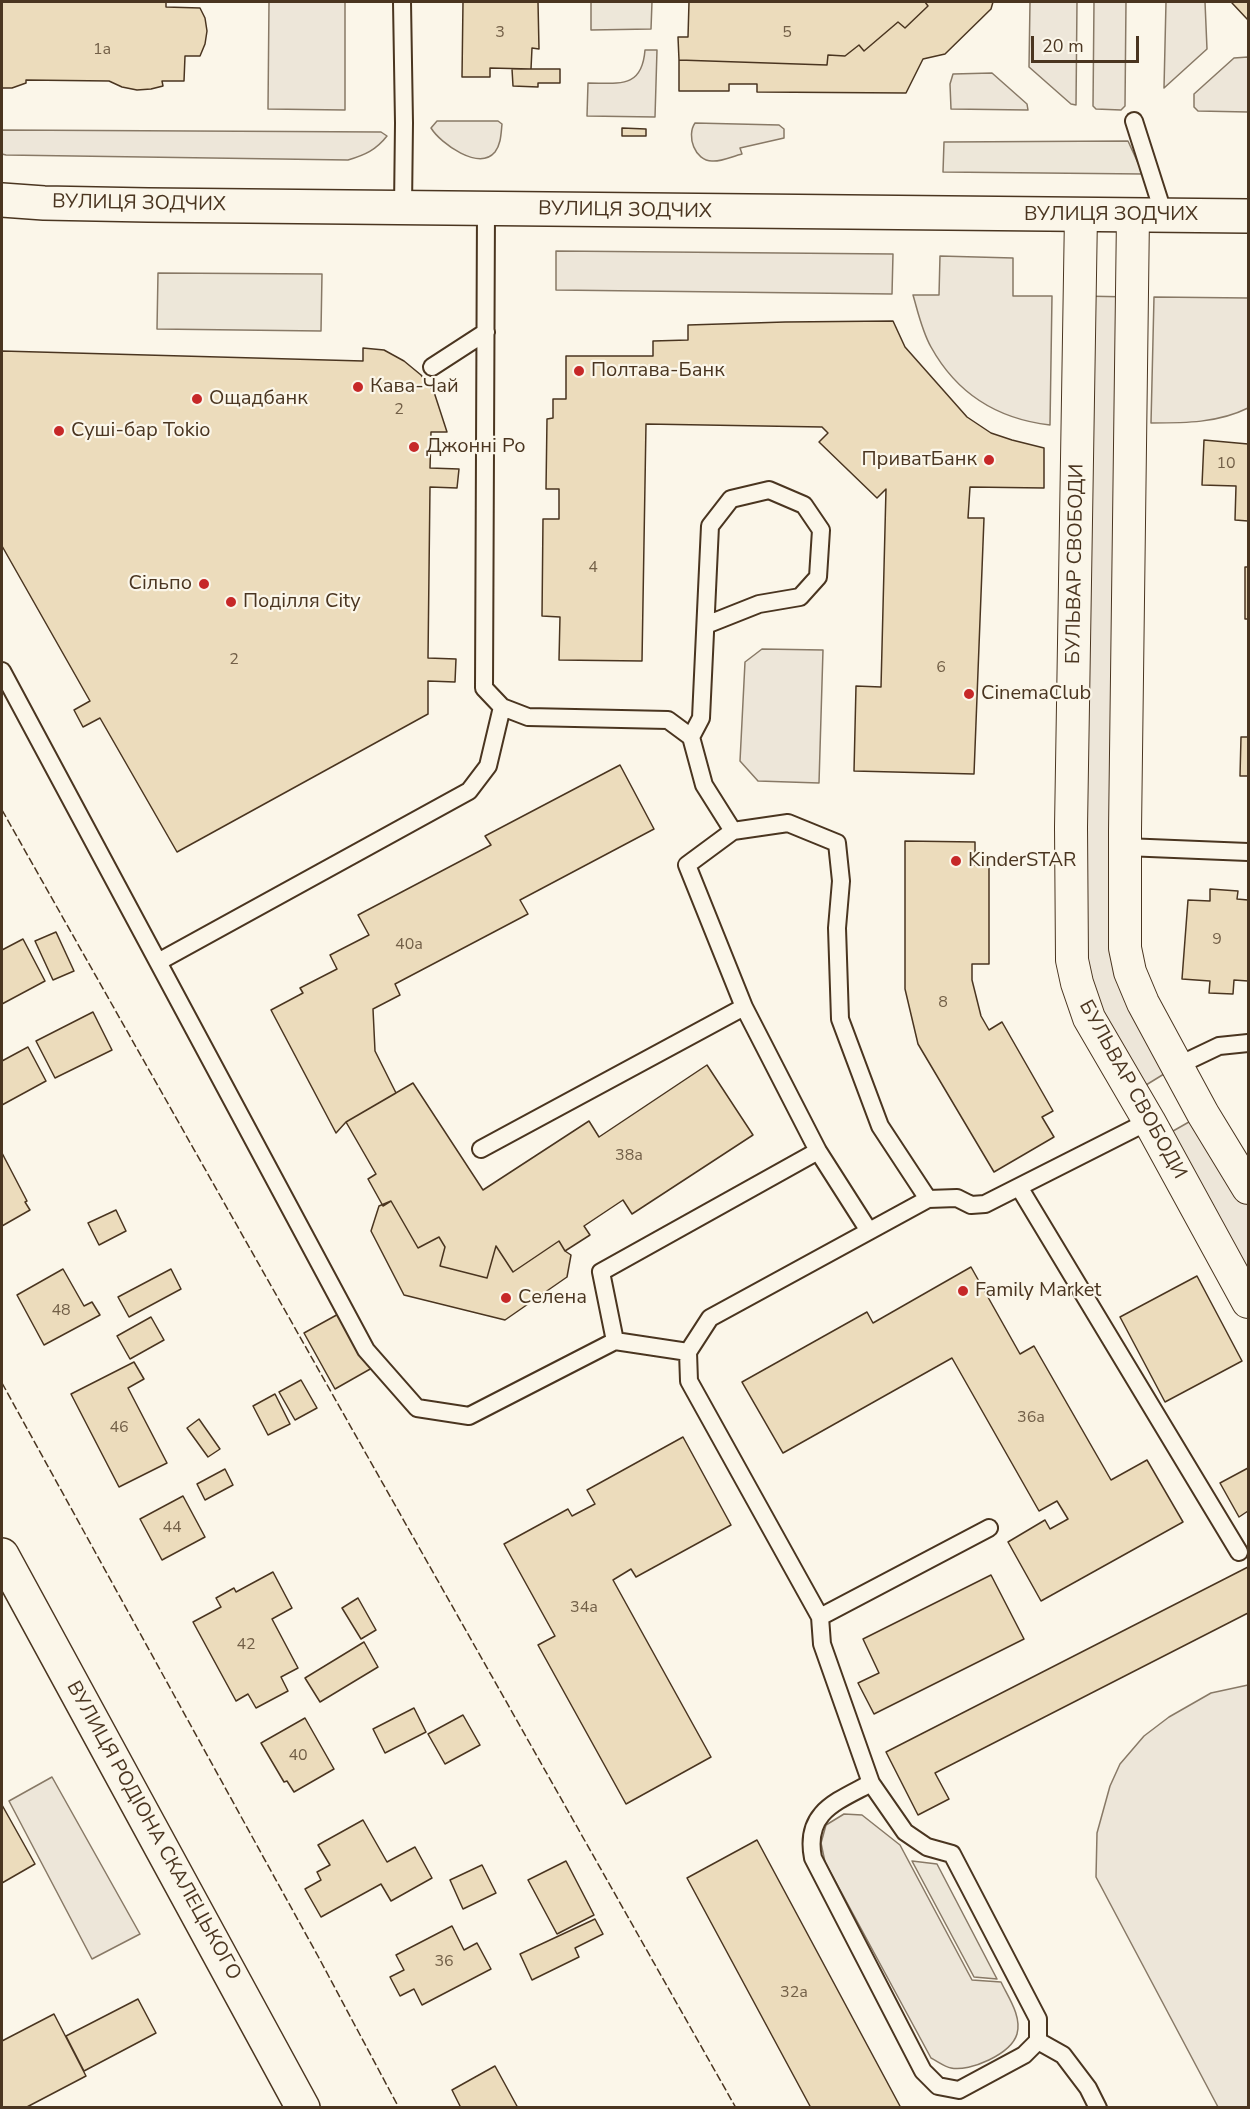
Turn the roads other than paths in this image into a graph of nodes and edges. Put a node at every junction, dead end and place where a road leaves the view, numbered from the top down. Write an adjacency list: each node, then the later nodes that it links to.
1 (402, 2): 4 (lane)
2 (1134, 121): 7 (lane)
3 (2, 200): 4 (main road, ВУЛИЦЯ ЗОДЧИХ)
4 (403, 208): 5 (main road, ВУЛИЦЯ ЗОДЧИХ)
5 (486, 209): 6 (main road, ВУЛИЦЯ ЗОДЧИХ); 9 (lane)
6 (1081, 214): 7 (main road, ВУЛИЦЯ ЗОДЧИХ); 23 (street, БУЛЬВАР СВОБОДИ)
7 (1149, 215): 8 (main road, ВУЛИЦЯ ЗОДЧИХ); 16 (street)
8 (1248, 216)
9 (486, 332): 10 (lane); 13 (lane)
10 (432, 367)
11 (706, 625): 11 (lane); 14 (lane)
12 (2, 671): 18 (lane)
13 (502, 706): 14 (lane); 18 (lane)
14 (691, 737): 15 (lane)
15 (733, 831): 19 (lane); 28 (lane)
16 (1125, 847): 17 (lane); 21 (street)
17 (1248, 852)
18 (158, 962): 31 (lane)
19 (744, 1007): 24 (lane); 25 (lane)
20 (1248, 1043): 21 (lane)
21 (1177, 1066): 22 (street)
22 (1193, 1095): 23 (street); 27 (street)
23 (1149, 1121): 26 (lane); 30 (street, БУЛЬВАР СВОБОДИ)
24 (481, 1149)
25 (818, 1151): 29 (lane); 31 (lane)
26 (1019, 1187): 28 (lane); 34 (lane)
27 (1248, 1188)
28 (928, 1199): 29 (lane)
29 (868, 1231): 32 (lane)
30 (1248, 1302)
31 (615, 1341): 32 (lane)
32 (688, 1352): 36 (lane)
33 (989, 1528): 36 (lane)
34 (1239, 1552)
35 (2, 1555): 39 (main road, ВУЛИЦЯ РОДІОНА СКАЛЕЦЬКОГО)
36 (820, 1617): 37 (lane)
37 (871, 1783): 38 (lane); 38 (lane)
38 (1038, 2041): 40 (lane)
39 (303, 2108)
40 (1098, 2108)

